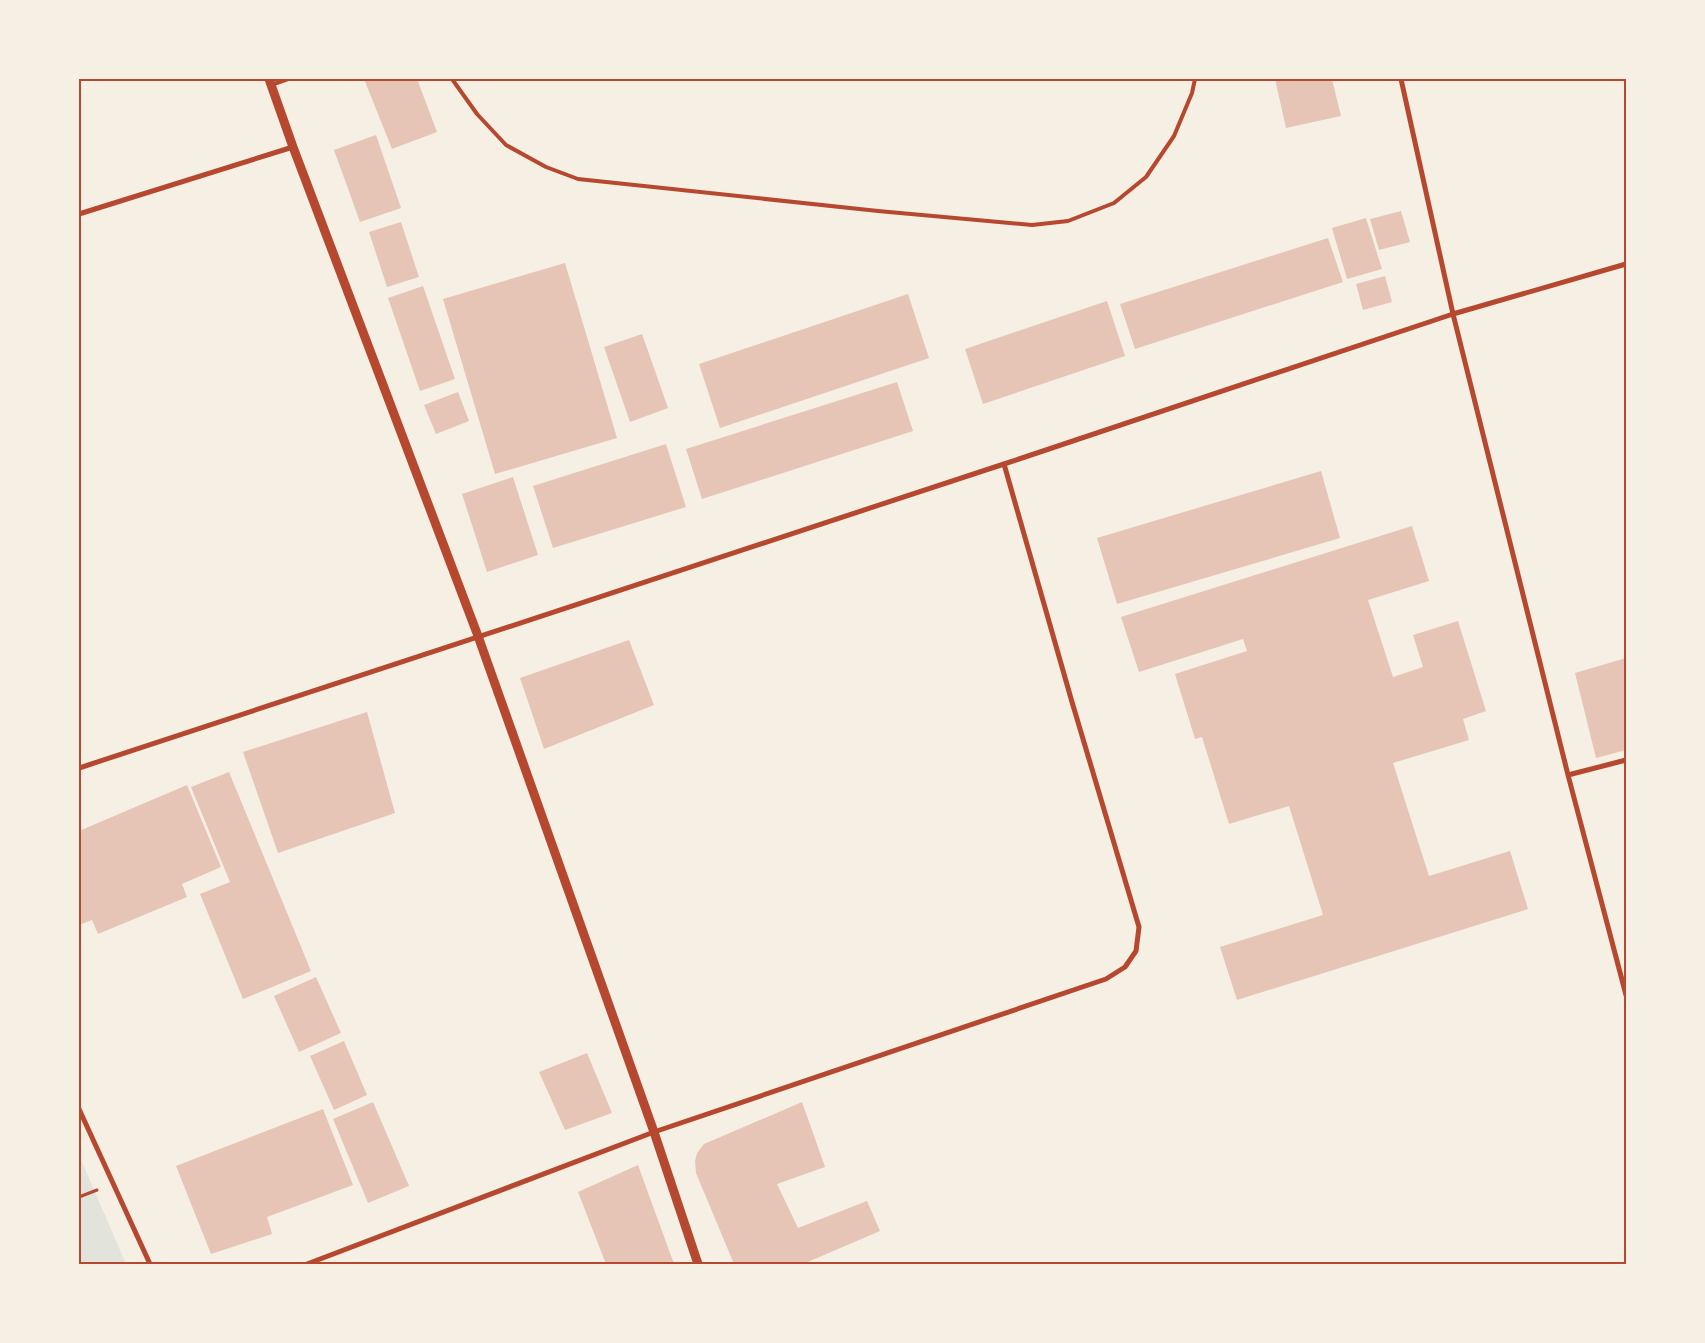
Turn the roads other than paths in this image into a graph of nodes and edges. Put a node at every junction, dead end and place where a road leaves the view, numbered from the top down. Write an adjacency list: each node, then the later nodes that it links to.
1 (288, 79): 5 (lane)
2 (452, 79): 3 (lane)
3 (1195, 79)
4 (1401, 79): 9 (street)
5 (270, 82): 6 (street)
6 (293, 146): 7 (street); 11 (street)
7 (79, 214)
8 (1626, 264): 9 (street)
9 (1453, 314): 10 (street); 14 (street)
10 (1004, 464): 11 (street); 17 (street)
11 (478, 636): 13 (street); 17 (street)
12 (1626, 760): 14 (street)
13 (79, 768)
14 (1568, 775): 15 (street)
15 (1626, 994)
16 (79, 1110): 18 (street)
17 (654, 1132): 19 (street); 20 (street)
18 (150, 1264)
19 (307, 1264)
20 (698, 1264)

